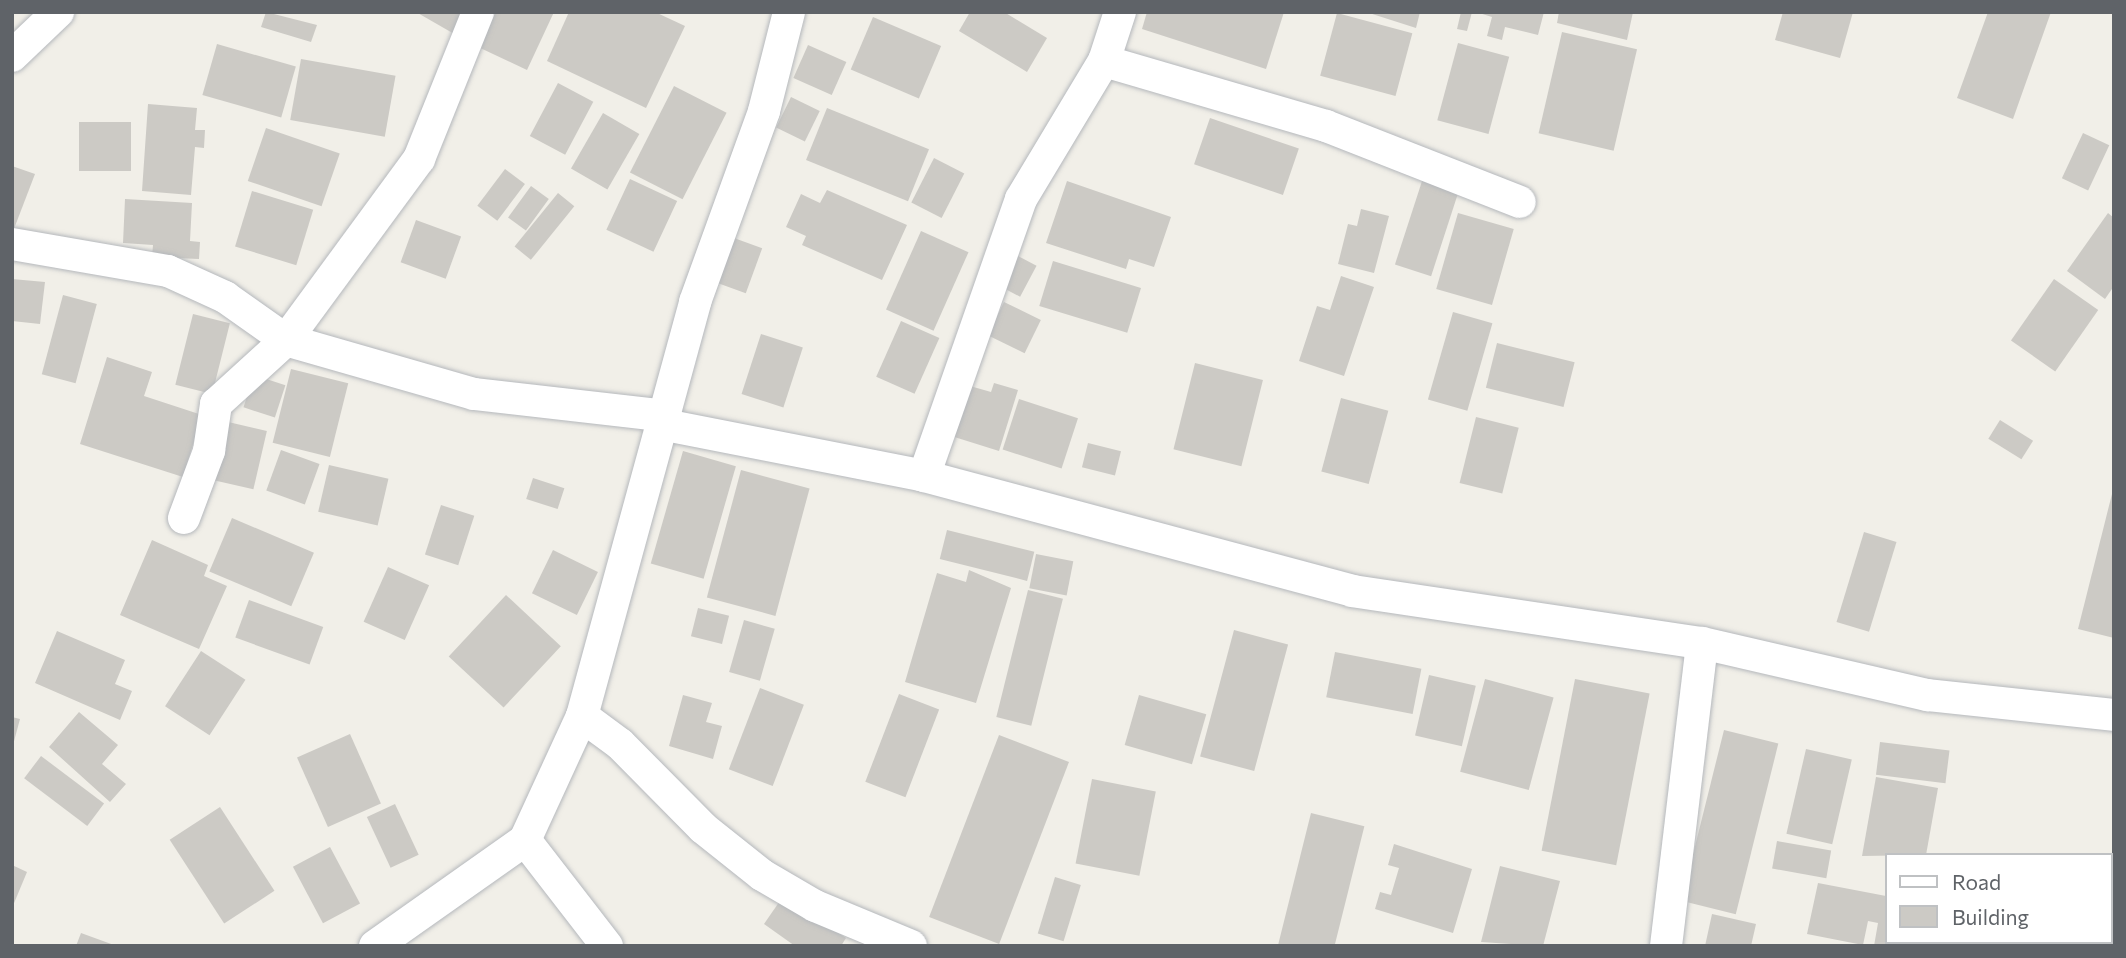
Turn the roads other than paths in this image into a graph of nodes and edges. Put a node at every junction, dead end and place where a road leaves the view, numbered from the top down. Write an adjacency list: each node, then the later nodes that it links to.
1 (58, 12): 5 (street)
2 (478, 12): 9 (street)
3 (789, 12): 10 (street)
4 (1119, 12): 6 (street)
5 (12, 56)
6 (1104, 61): 7 (street); 11 (street)
7 (1520, 202)
8 (12, 244): 9 (street)
9 (286, 340): 10 (street); 12 (street)
10 (666, 421): 11 (street); 15 (street)
11 (924, 476): 13 (street)
12 (184, 518)
13 (1702, 643): 14 (street); 20 (street)
14 (2114, 715)
15 (582, 716): 16 (street); 19 (street)
16 (525, 840): 17 (street); 18 (street)
17 (375, 946)
18 (607, 946)
19 (911, 946)
20 (1666, 946)

